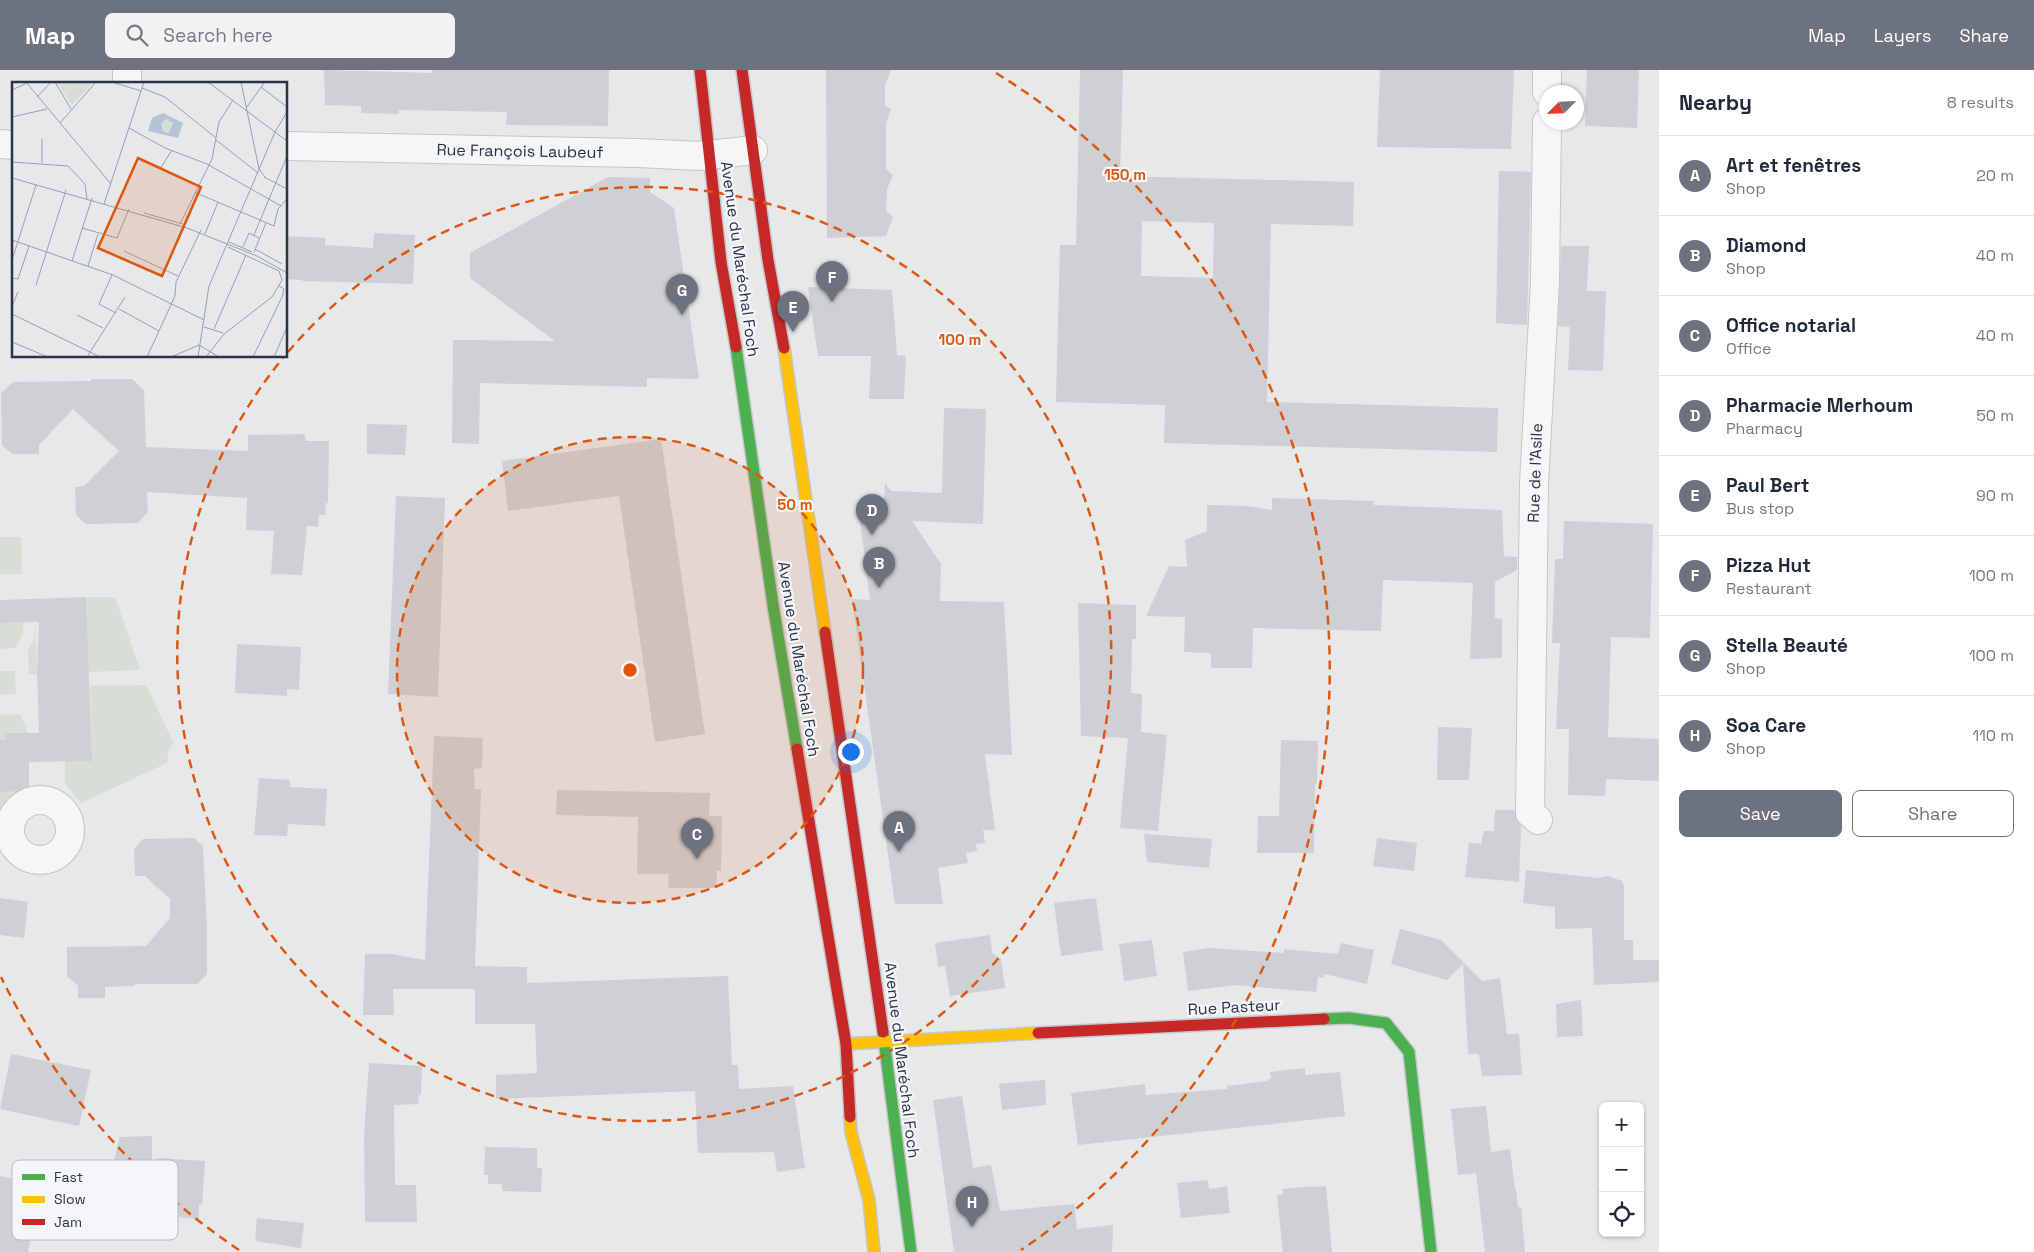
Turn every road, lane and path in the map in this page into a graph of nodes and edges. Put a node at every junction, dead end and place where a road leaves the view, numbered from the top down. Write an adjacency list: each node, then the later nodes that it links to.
1 (700, 70): 8 (main road, Avenue du Maréchal Foch)
2 (742, 70): 7 (main road, Avenue du Maréchal Foch)
3 (1547, 70): 4 (street)
4 (1547, 85)
5 (1547, 130): 9 (street, Rue de l'Asile)
6 (288, 146): 8 (street, Rue François Laubeuf)
7 (753, 150): 8 (street, Rue François Laubeuf); 10 (main road, Avenue du Maréchal Foch)
8 (709, 155): 11 (main road, Avenue du Maréchal Foch)
9 (1538, 820)
10 (885, 1042): 11 (main road, Rue Pasteur); 13 (main road, Avenue du Maréchal Foch); 14 (main road, Rue Pasteur)
11 (846, 1044): 12 (main road, Avenue du Maréchal Foch)
12 (874, 1252)
13 (911, 1252)
14 (1430, 1252)

